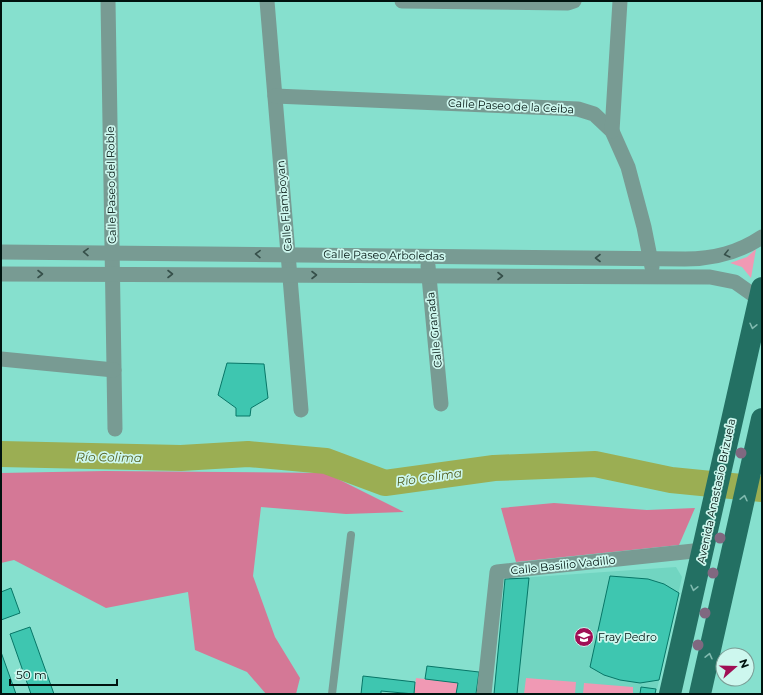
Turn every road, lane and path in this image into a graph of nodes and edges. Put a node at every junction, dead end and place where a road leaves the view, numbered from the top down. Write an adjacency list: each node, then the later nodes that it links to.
1 (108, 1): 12 (street, Calle Paseo del Roble)
2 (268, 1): 8 (street, Calle Flamboyan)
3 (402, 1): 4 (street)
4 (416, 1): 7 (street)
5 (574, 1): 7 (street)
6 (620, 1): 9 (street)
7 (520, 2)
8 (275, 96): 9 (street, Calle Paseo de la Ceiba); 13 (street, Calle Flamboyan)
9 (612, 131): 16 (street, Calle Paseo de la Ceiba)
10 (762, 237): 16 (street, Calle Paseo Arboledas, one-way to 16)
11 (1, 252): 12 (street, Calle Paseo Arboledas, one-way to 11)
12 (112, 253): 13 (street, Calle Paseo Arboledas, one-way to 12); 18 (street, Calle Paseo del Roble)
13 (288, 254): 14 (street, Calle Paseo Arboledas); 19 (street, Calle Flamboyan)
14 (427, 256): 15 (street, Calle Paseo Arboledas); 20 (street, Calle Granada)
15 (472, 256): 16 (street, Calle Paseo Arboledas, one-way to 15); 21 (street)
16 (650, 258): 22 (street, Calle Paseo de la Ceiba)
17 (1, 274): 18 (street, Calle Paseo Arboledas, one-way to 18)
18 (113, 274): 19 (street, Calle Paseo Arboledas, one-way to 19); 25 (street, Calle Paseo del Roble)
19 (290, 275): 20 (street, Calle Paseo Arboledas, one-way to 20); 27 (street, Calle Flamboyan)
20 (428, 275): 21 (street, Calle Paseo Arboledas); 26 (street, Calle Granada)
21 (473, 276): 22 (street, Calle Paseo Arboledas, one-way to 22)
22 (654, 276): 23 (street, Calle Paseo Arboledas)
23 (761, 294): 31 (main road, Avenida Anastasio Brizuela, one-way to 31)
24 (1, 359): 25 (street)
25 (114, 370): 29 (street, Calle Paseo del Roble)
26 (441, 404)
27 (301, 410)
28 (762, 419): 35 (main road, one-way to 28)
29 (116, 429)
30 (351, 535): 32 (lane)
31 (704, 543): 33 (street, Calle Basilio Vadillo); 34 (main road, Avenida Anastasio Brizuela, one-way to 34)
32 (332, 694)
33 (484, 694)
34 (670, 694)
35 (700, 694)

